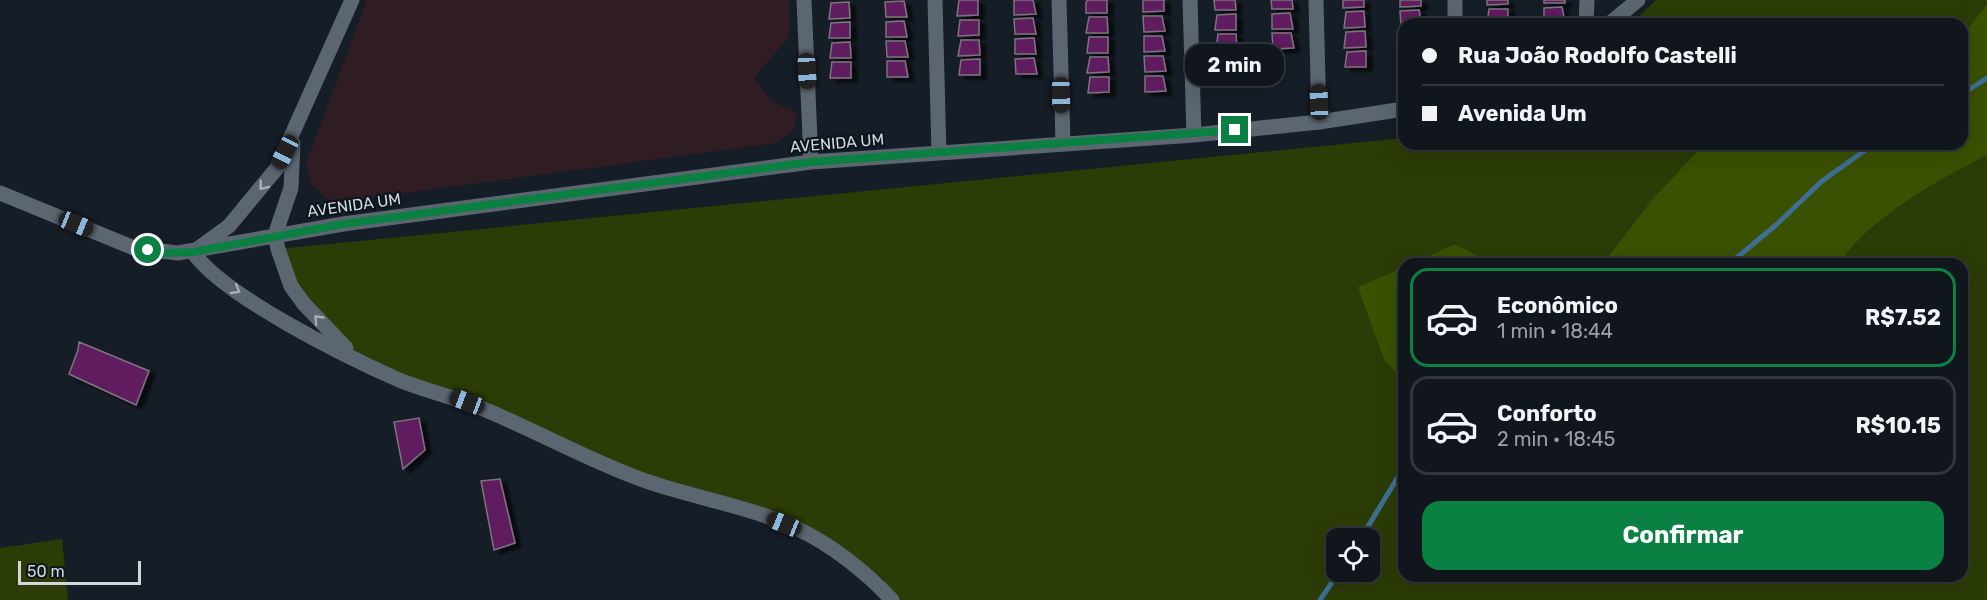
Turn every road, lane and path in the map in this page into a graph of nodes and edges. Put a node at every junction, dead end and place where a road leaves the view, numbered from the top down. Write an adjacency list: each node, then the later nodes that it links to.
1 (352, 0): 16 (street)
2 (804, 0): 19 (street)
3 (935, 0): 18 (street)
4 (1059, 0): 17 (street)
5 (1190, 0): 15 (street)
6 (1316, 0): 14 (street)
7 (1455, 0): 10 (street)
8 (1587, 0): 11 (street)
9 (1638, 0): 12 (street)
10 (1455, 18)
11 (1586, 18)
12 (1616, 18)
13 (1398, 110): 14 (street, AVENIDA UM)
14 (1319, 122): 15 (street, AVENIDA UM)
15 (1194, 135): 17 (street, AVENIDA UM)
16 (293, 136): 21 (street); 22 (street, one-way to 22)
17 (1063, 143): 18 (street, AVENIDA UM)
18 (939, 153): 19 (street, AVENIDA UM)
19 (811, 162): 21 (street, AVENIDA UM)
20 (0, 193): 22 (street, AVENIDA UM)
21 (275, 235): 22 (street, AVENIDA UM); 23 (street, one-way to 21)
22 (193, 252): 23 (street, one-way to 23)
23 (359, 360): 24 (street)
24 (892, 600)

